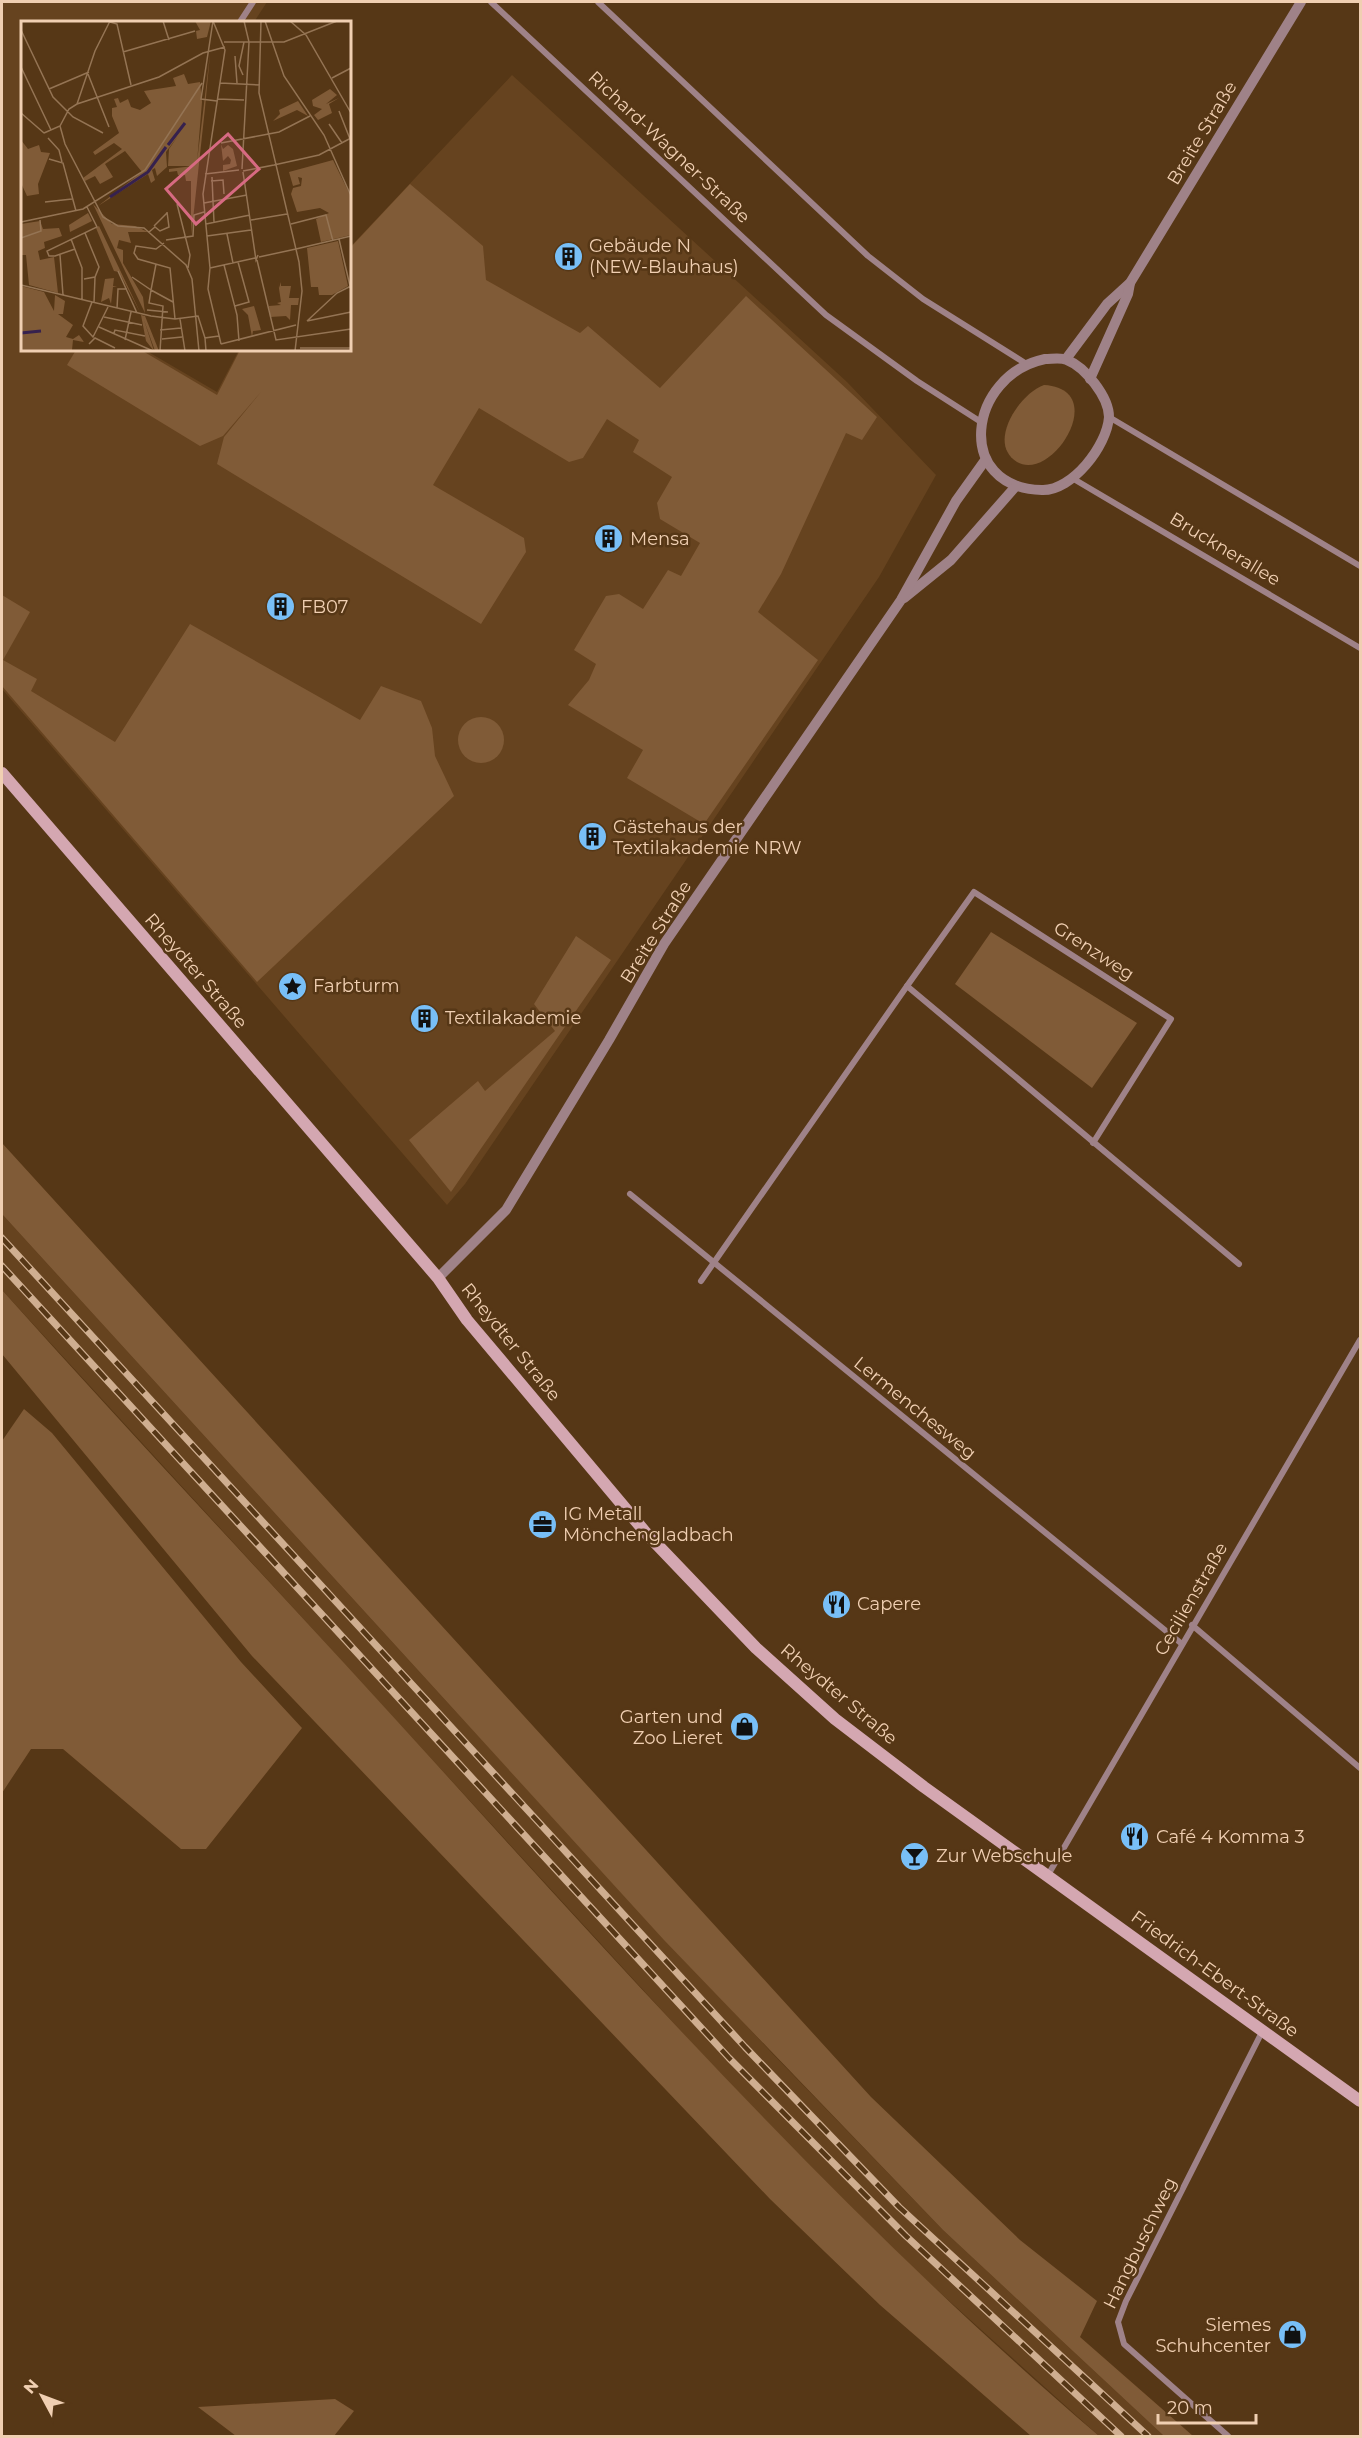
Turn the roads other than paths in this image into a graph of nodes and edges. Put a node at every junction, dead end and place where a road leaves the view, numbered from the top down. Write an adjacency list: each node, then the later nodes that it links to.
1 (252, 2): 5 (street)
2 (491, 2): 11 (street, Richard-Wagner-Straße)
3 (598, 2): 8 (street)
4 (1301, 2): 6 (street, Breite Straße)
5 (241, 21)
6 (1130, 283): 7 (street, Breite Straße); 9 (street, Breite Straße)
7 (1066, 359): 8 (street); 9 (street)
8 (1026, 363): 11 (street)
9 (1090, 379): 10 (street)
10 (1109, 417): 13 (street); 15 (street)
11 (981, 422): 12 (street)
12 (986, 459): 14 (street); 16 (street, Breite Straße)
13 (1072, 478): 14 (street); 17 (street, Brucknerallee)
14 (1016, 486): 16 (street, Breite Straße)
15 (1360, 566)
16 (901, 600): 24 (street, Breite Straße)
17 (1360, 648)
18 (2, 773): 24 (main road, Rheydter Straße)
19 (907, 986): 20 (street); 20 (street, Grenzweg); 22 (street, Grenzweg)
20 (1094, 1143): 23 (street)
21 (630, 1194): 22 (street, Lermenchesweg)
22 (713, 1263): 25 (street, Grenzweg); 28 (street, Lermenchesweg)
23 (1239, 1264)
24 (438, 1278): 30 (main road, Rheydter Straße)
25 (700, 1281)
26 (1360, 1340): 27 (street, Cecilienstraße)
27 (1192, 1626): 28 (street, Cecilienstraße); 29 (street)
28 (1182, 1644): 30 (street, Cecilienstraße)
29 (1360, 1768)
30 (1048, 1875): 31 (main road, Friedrich-Ebert-Straße)
31 (1262, 2032): 32 (main road, Friedrich-Ebert-Straße); 33 (street, Hangbuschweg)
32 (1360, 2101)
33 (1228, 2436)

